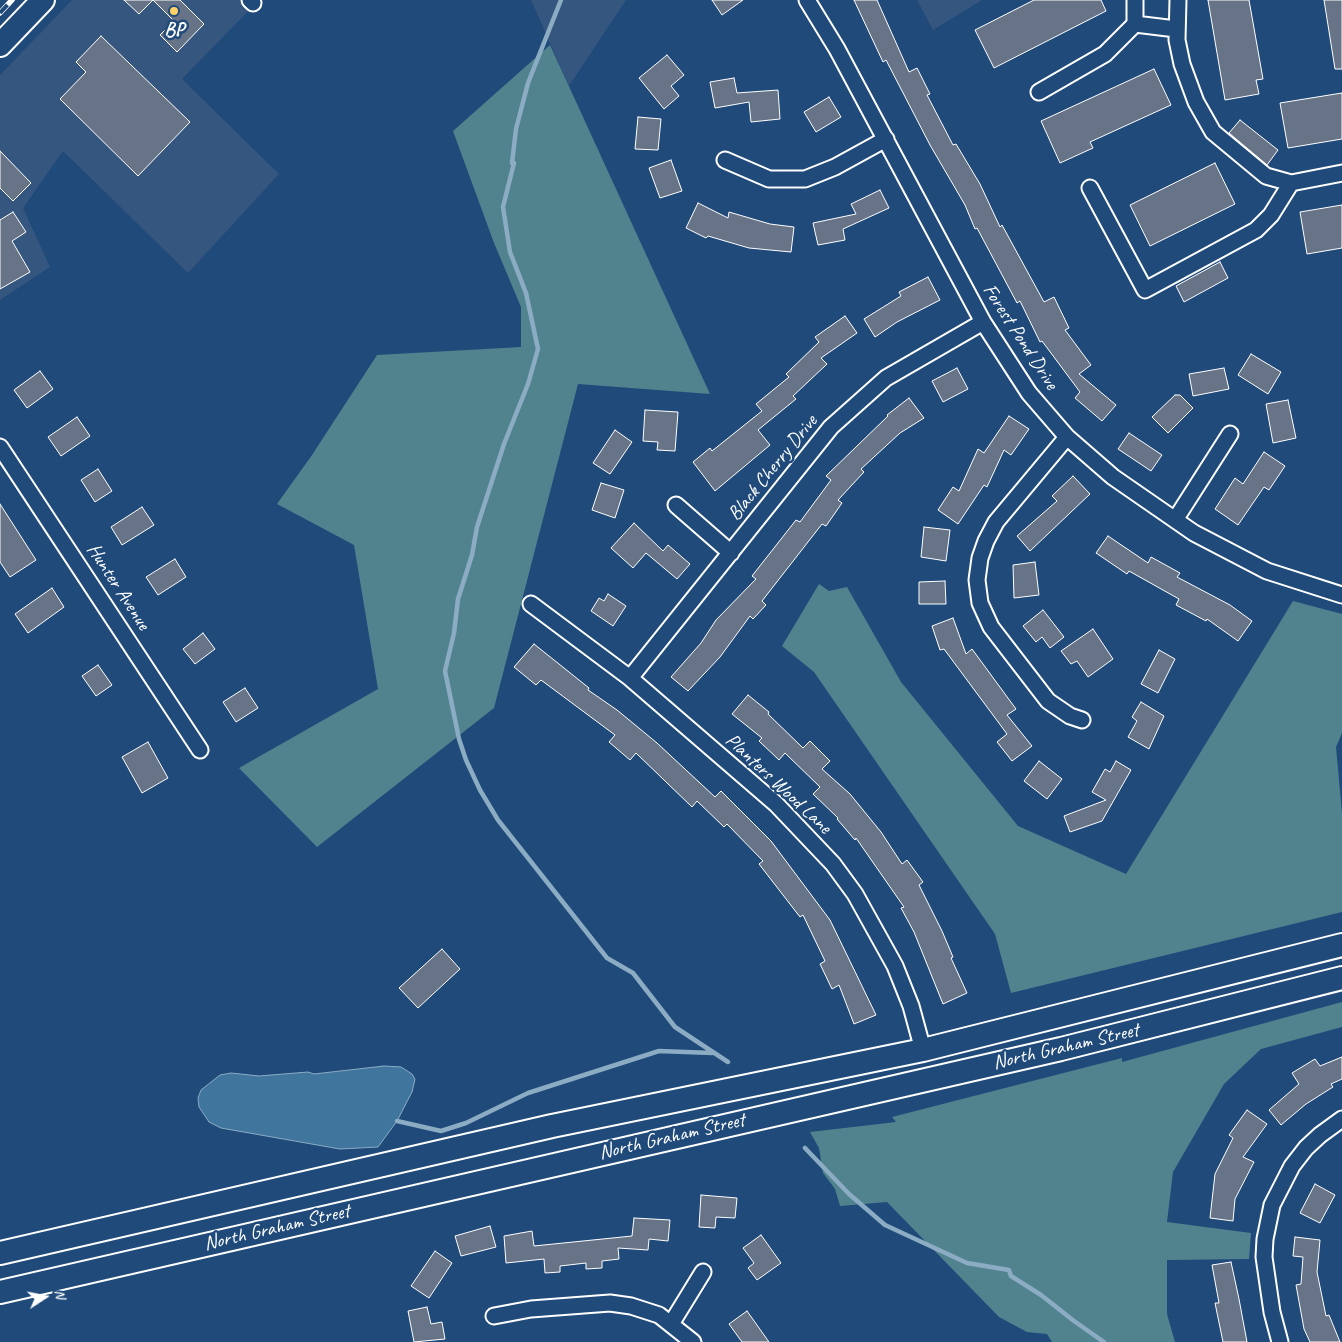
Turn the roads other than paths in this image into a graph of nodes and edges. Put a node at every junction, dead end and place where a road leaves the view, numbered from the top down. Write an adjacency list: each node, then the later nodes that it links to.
1 (43, 0): 7 (main road)
2 (807, 0): 9 (street, Forest Pond Drive)
3 (1135, 0): 5 (street)
4 (1178, 0): 6 (street)
5 (1135, 24): 6 (street); 8 (street)
6 (1176, 29): 12 (street)
7 (0, 45)
8 (1039, 92)
9 (886, 139): 10 (street); 14 (street, Forest Pond Drive)
10 (725, 160)
11 (1342, 173): 12 (street)
12 (1291, 183): 13 (street)
13 (1090, 188)
14 (983, 322): 16 (street, Forest Pond Drive); 20 (street, Black Cherry Drive)
15 (1230, 434): 19 (street)
16 (1068, 436): 19 (street, Forest Pond Drive); 24 (street)
17 (0, 447): 25 (street, Hunter Avenue)
18 (676, 505): 20 (street)
19 (1175, 520): 21 (street, Forest Pond Drive)
20 (731, 554): 23 (street, Black Cherry Drive)
21 (1342, 595)
22 (531, 604): 23 (street, Planters Wood Lane)
23 (630, 678): 28 (street, Planters Wood Lane)
24 (1082, 720)
25 (200, 750)
26 (1342, 944): 28 (main road, North Graham Street)
27 (1342, 978): 32 (main road, North Graham Street)
28 (923, 1050): 30 (main road, North Graham Street)
29 (1342, 1119): 36 (street)
30 (0, 1253)
31 (704, 1272): 34 (street)
32 (0, 1292)
33 (494, 1316): 34 (street)
34 (672, 1324): 35 (street)
35 (693, 1342)
36 (1280, 1342)

